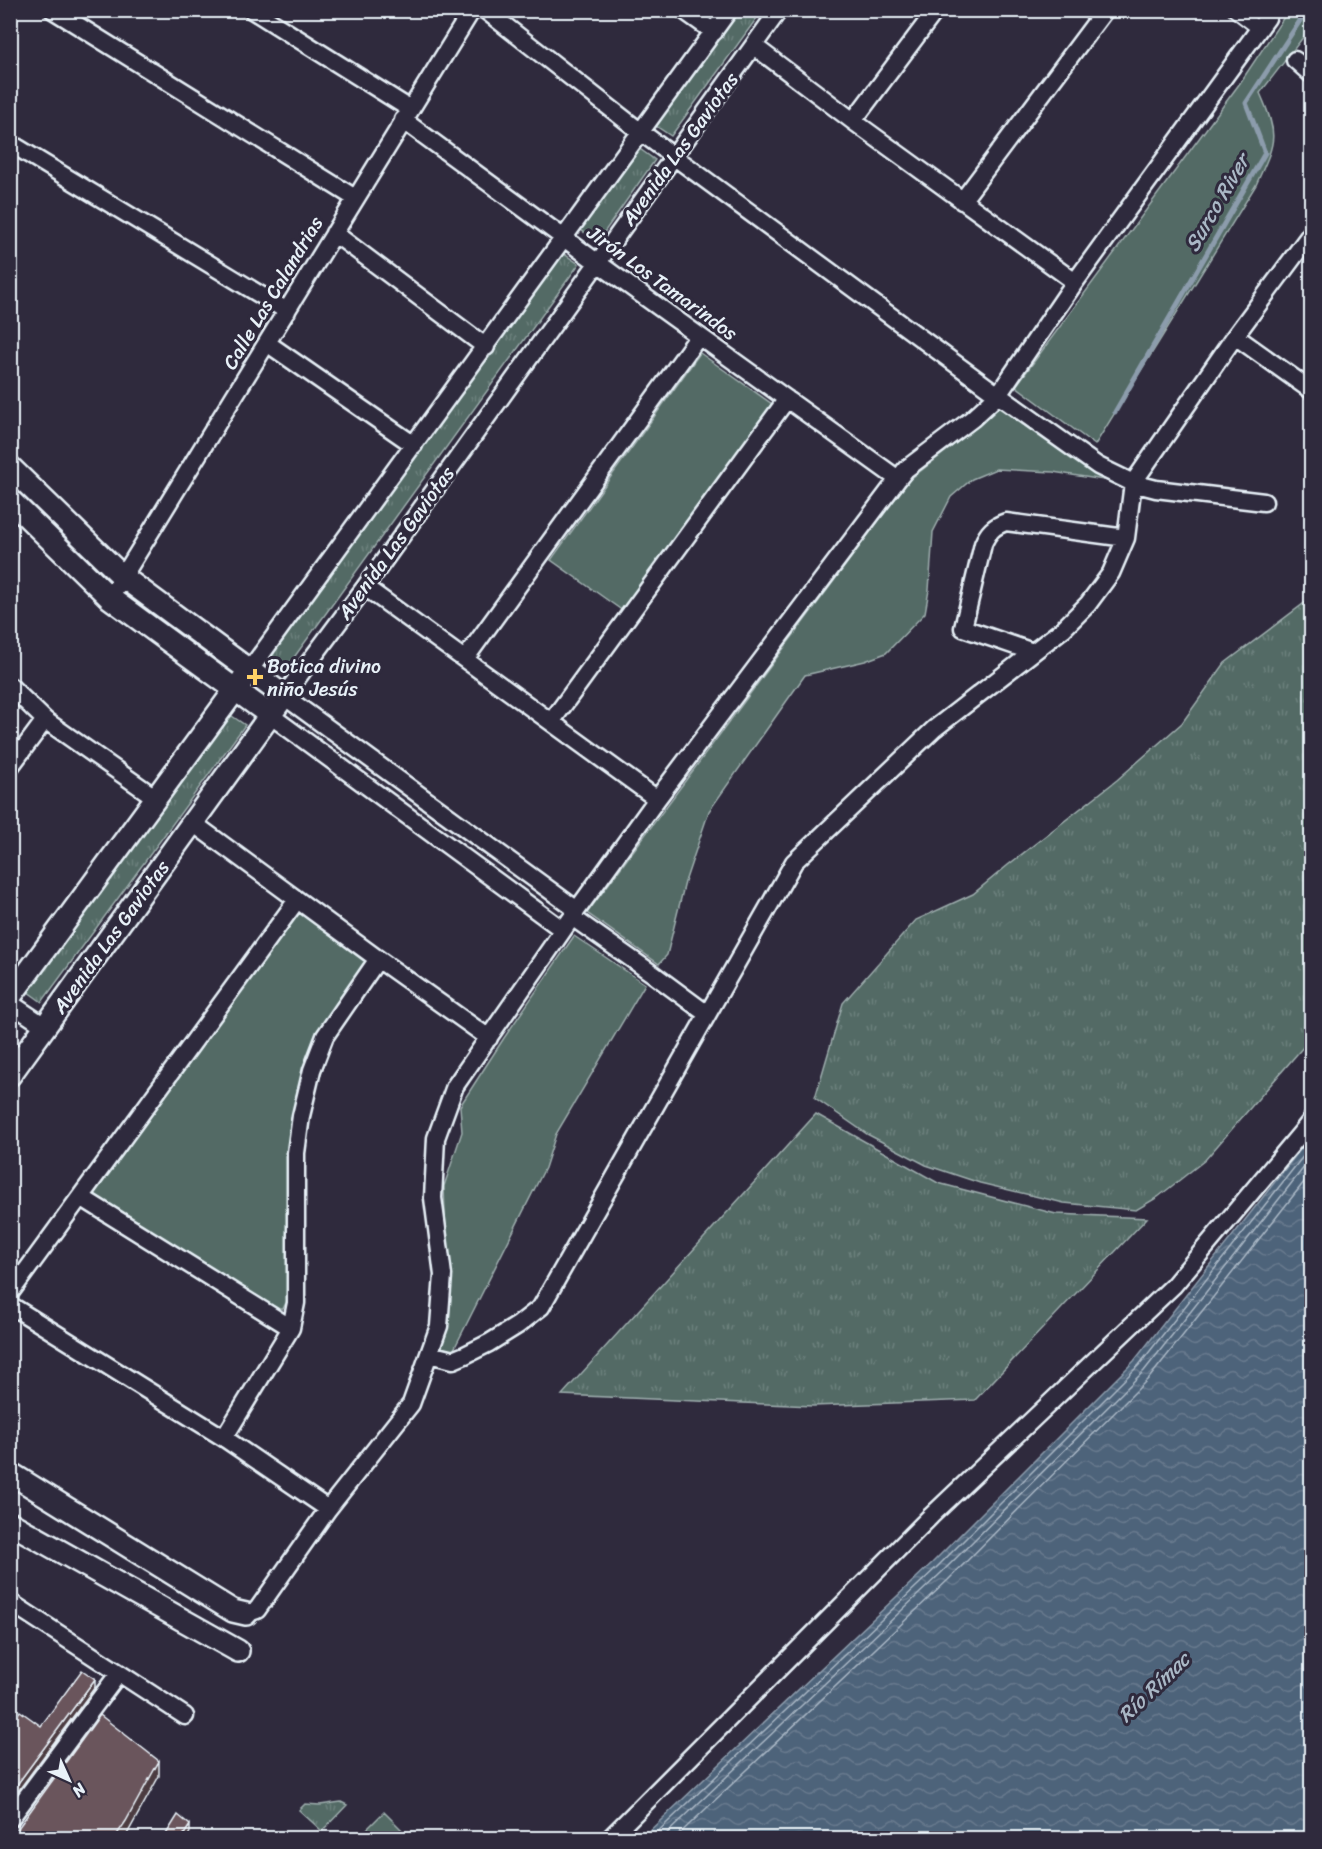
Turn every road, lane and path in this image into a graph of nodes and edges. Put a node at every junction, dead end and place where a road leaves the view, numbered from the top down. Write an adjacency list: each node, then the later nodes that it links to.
1 (53, 10): 22 (street)
2 (252, 10): 17 (street, Jirón Los Tamarindos)
3 (472, 10): 17 (street, Calle Las Calandrias)
4 (484, 10): 19 (street)
5 (683, 10): 13 (street)
6 (729, 10): 13 (street, Avenida Las Gaviotas)
7 (779, 10): 14 (street, Avenida Las Gaviotas)
8 (936, 10): 18 (street)
9 (1105, 10): 23 (street)
10 (1234, 10): 12 (street)
11 (1270, 10): 12 (street)
12 (1259, 29): 28 (street)
13 (714, 32): 19 (street, Avenida Las Gaviotas)
14 (754, 46): 18 (street); 21 (street, Avenida Las Gaviotas)
15 (1294, 60): 16 (street)
16 (1311, 75)
17 (407, 114): 22 (street, Calle Las Calandrias); 26 (street, Jirón Los Tamarindos)
18 (853, 121): 23 (street)
19 (642, 133): 21 (street); 26 (street, Avenida Las Gaviotas)
20 (10, 143): 29 (street)
21 (675, 157): 27 (street, Avenida Las Gaviotas); 35 (street)
22 (355, 198): 25 (street, Calle Las Calandrias)
23 (963, 201): 28 (street)
24 (1311, 232): 31 (street)
25 (334, 233): 29 (street, Calle Las Calandrias); 33 (street)
26 (564, 239): 27 (street, Jirón Los Tamarindos); 33 (street, Avenida Las Gaviotas)
27 (598, 263): 30 (street, Jirón Los Tamarindos); 45 (street, Avenida Las Gaviotas)
28 (1075, 282): 35 (street)
29 (287, 311): 32 (street, Calle Las Calandrias)
30 (699, 336): 36 (street, Jirón Los Tamarindos); 48 (street)
31 (1236, 336): 34 (street); 40 (street)
32 (267, 343): 37 (street); 44 (street, Calle Las Calandrias)
33 (486, 347): 37 (street, Avenida Las Gaviotas)
34 (1311, 391)
35 (998, 395): 39 (street); 40 (street)
36 (787, 399): 39 (street, Jirón Los Tamarindos); 55 (street)
37 (414, 445): 49 (street, Avenida Las Gaviotas)
38 (10, 467): 44 (street)
39 (898, 479): 58 (street)
40 (1133, 483): 42 (street); 43 (street)
41 (10, 500): 46 (street)
42 (1264, 502)
43 (1126, 538): 47 (street); 47 (street)
44 (123, 577): 46 (street, Calle Las Calandrias); 49 (street)
45 (365, 587): 48 (street); 52 (street, Avenida Las Gaviotas)
46 (110, 598): 51 (street)
47 (1033, 652): 65 (street)
48 (465, 659): 55 (street)
49 (249, 671): 51 (street, Avenida Las Gaviotas); 52 (street)
50 (10, 686): 54 (street)
51 (235, 690): 53 (street); 57 (street, Avenida Las Gaviotas)
52 (284, 696): 53 (street, Avenida Las Gaviotas); 61 (street)
53 (270, 715): 59 (street, Avenida Las Gaviotas); 61 (street)
54 (45, 720): 56 (street); 57 (street)
55 (551, 722): 58 (street)
56 (10, 767)
57 (156, 798): 63 (street, Avenida Las Gaviotas)
58 (657, 800): 61 (street)
59 (193, 823): 60 (street); 66 (street, Avenida Las Gaviotas)
60 (297, 900): 62 (street); 70 (street)
61 (571, 919): 65 (street); 67 (street)
62 (378, 959): 67 (street); 73 (street)
63 (10, 997)
64 (10, 1003): 66 (street)
65 (707, 1014): 74 (street)
66 (46, 1027): 68 (street, Avenida Las Gaviotas)
67 (489, 1038): 74 (street)
68 (10, 1075)
69 (1311, 1119): 85 (street)
70 (81, 1197): 71 (street); 73 (street)
71 (10, 1293)
72 (10, 1305): 75 (street)
73 (291, 1328): 75 (street)
74 (429, 1354): 77 (street)
75 (224, 1438): 77 (street)
76 (10, 1473): 80 (street)
77 (328, 1509): 80 (street)
78 (10, 1523): 81 (street)
79 (11, 1602): 82 (street)
80 (246, 1614)
81 (238, 1650)
82 (119, 1673): 83 (street); 84 (street)
83 (185, 1716)
84 (10, 1819)
85 (610, 1839)

